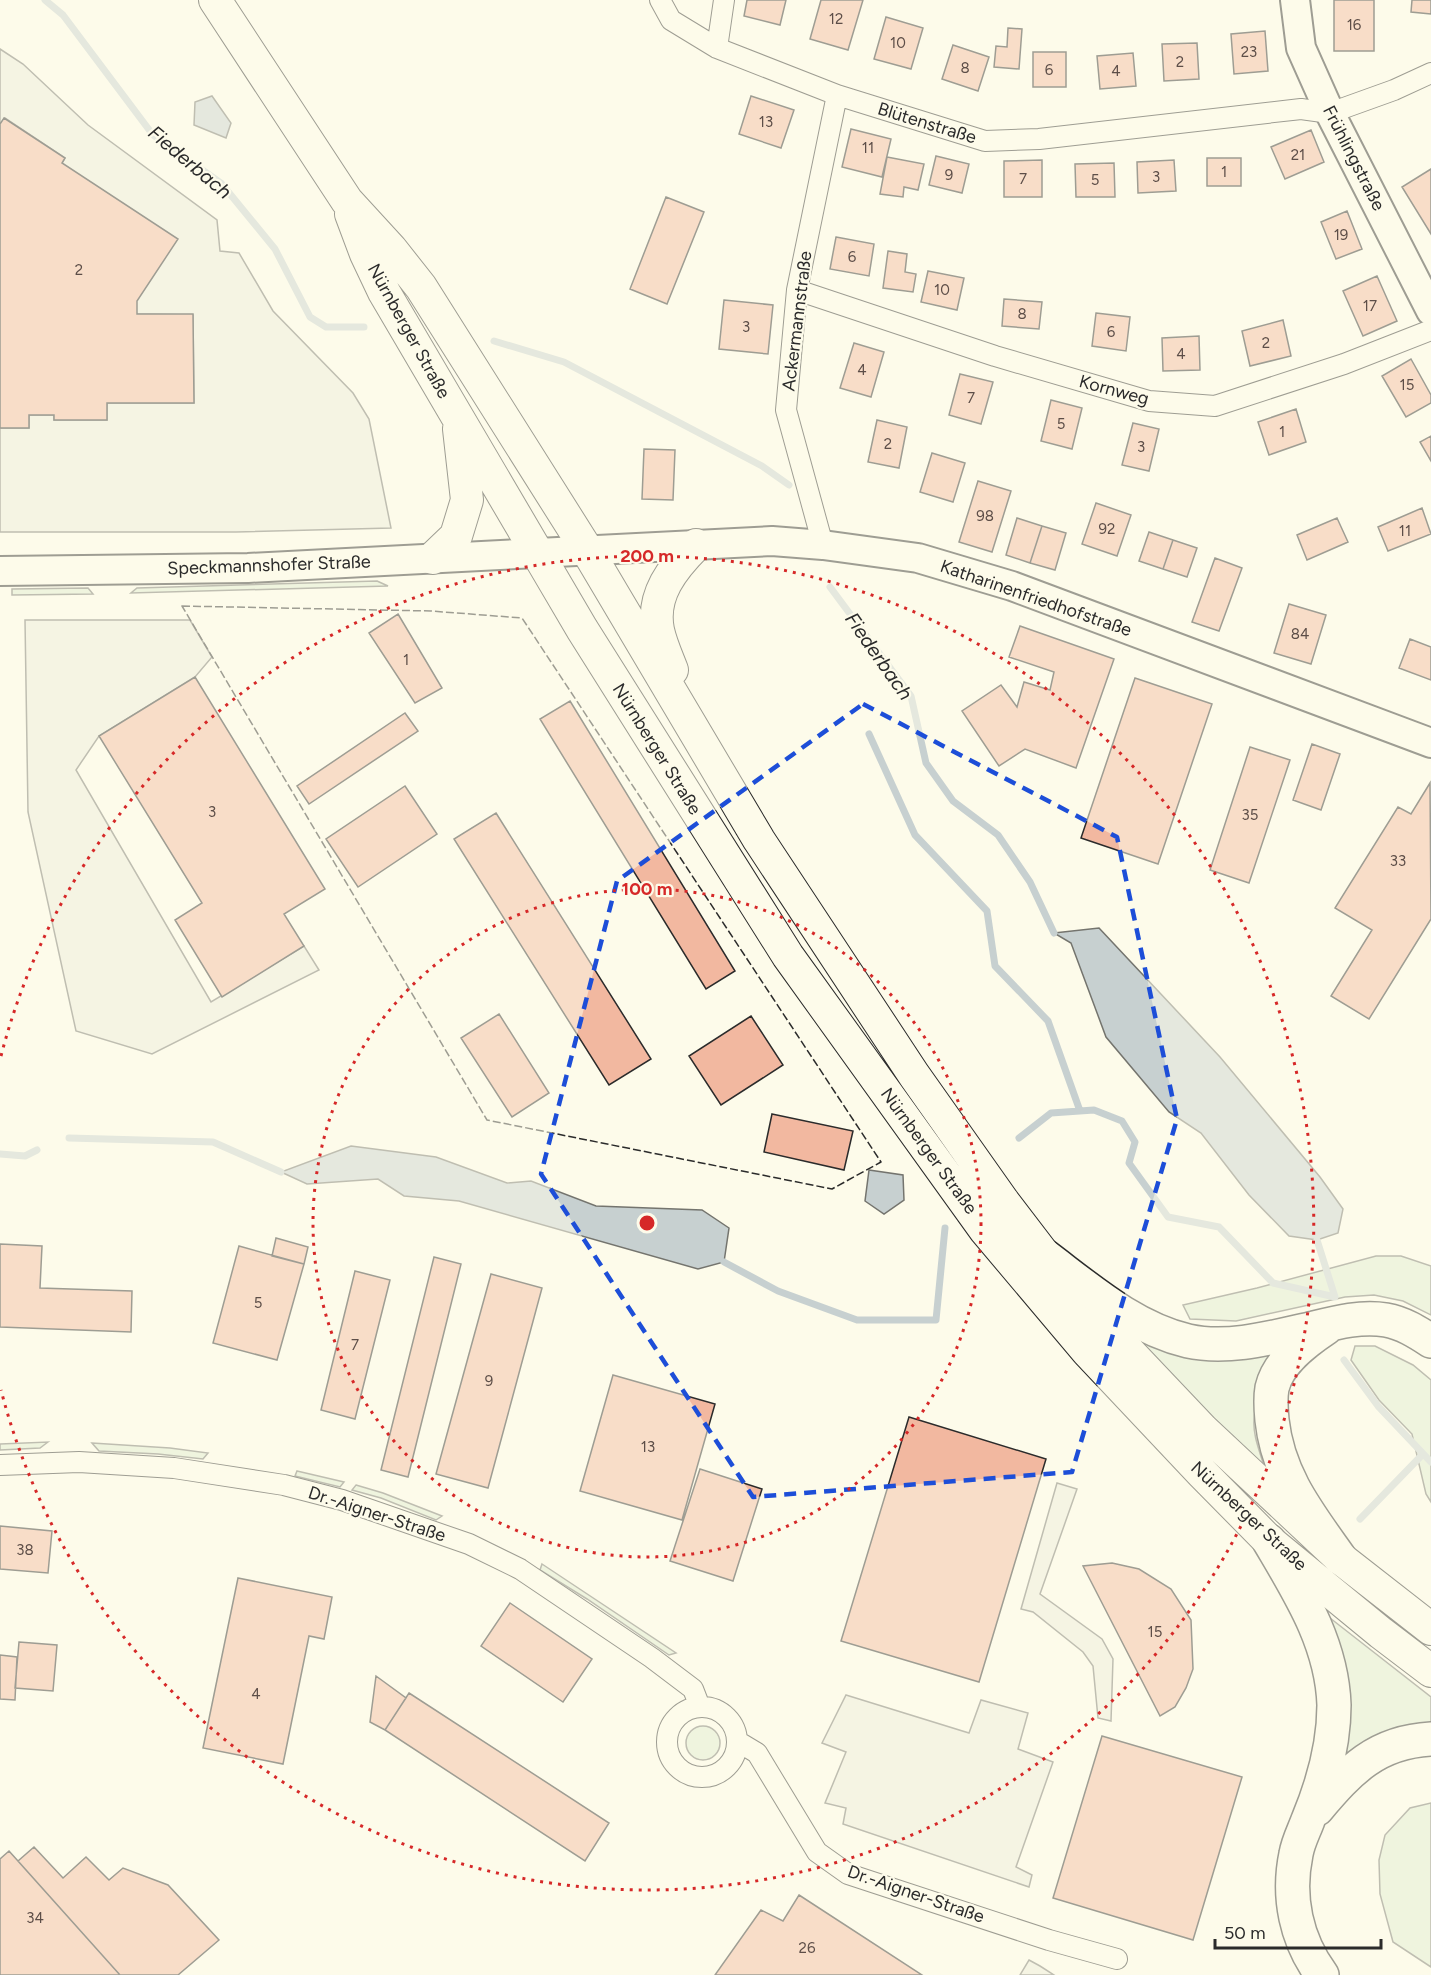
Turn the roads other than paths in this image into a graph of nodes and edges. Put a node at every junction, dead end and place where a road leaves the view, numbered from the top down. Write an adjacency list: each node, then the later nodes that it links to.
1 (215, 0): 9 (main road)
2 (660, 0): 5 (street, Blütenstraße)
3 (724, 0): 5 (street)
4 (1295, 0): 8 (street, Frühlingstraße)
5 (717, 48): 7 (street, Blütenstraße)
6 (1431, 73): 8 (street)
7 (837, 95): 8 (street, Blütenstraße); 10 (street, Ackermannstraße)
8 (1330, 113): 11 (street, Frühlingstraße)
9 (347, 201): 13 (main road, Nürnberger Straße); 16 (main road, Nürnberger Straße)
10 (797, 290): 12 (street, Kornweg); 15 (street, Ackermannstraße)
11 (1431, 311)
12 (1431, 330)
13 (456, 414): 17 (main road, Nürnberger Straße); 18 (main road)
14 (696, 544): 15 (street, Katharinenfriedhofstraße); 16 (street, Katharinenfriedhofstraße); 20 (main road)
15 (823, 545): 21 (street, Katharinenfriedhofstraße)
16 (587, 550): 17 (street, Katharinenfriedhofstraße); 20 (main road, Nürnberger Straße)
17 (537, 553): 18 (street, Speckmannshofer Straße); 26 (main road, Nürnberger Straße)
18 (433, 558): 19 (street, Speckmannshofer Straße)
19 (0, 571)
20 (699, 741): 22 (main road, Nürnberger Straße)
21 (1431, 743)
22 (1045, 1256): 23 (highway); 27 (main road, Nürnberger Straße)
23 (1332, 1323): 24 (highway); 27 (highway)
24 (1431, 1341)
25 (0, 1465): 30 (street, Dr.-Aigner-Straße)
26 (1269, 1541): 29 (main road, Nürnberger Straße); 33 (highway)
27 (1340, 1558): 28 (main road, Nürnberger Straße)
28 (1431, 1629)
29 (1431, 1671)
30 (700, 1707): 32 (street, Dr.-Aigner-Straße); 32 (street)
31 (1431, 1739): 33 (highway)
32 (737, 1741): 34 (street, Dr.-Aigner-Straße)
33 (1309, 1820): 35 (highway)
34 (1117, 1959)
35 (1323, 1975)

